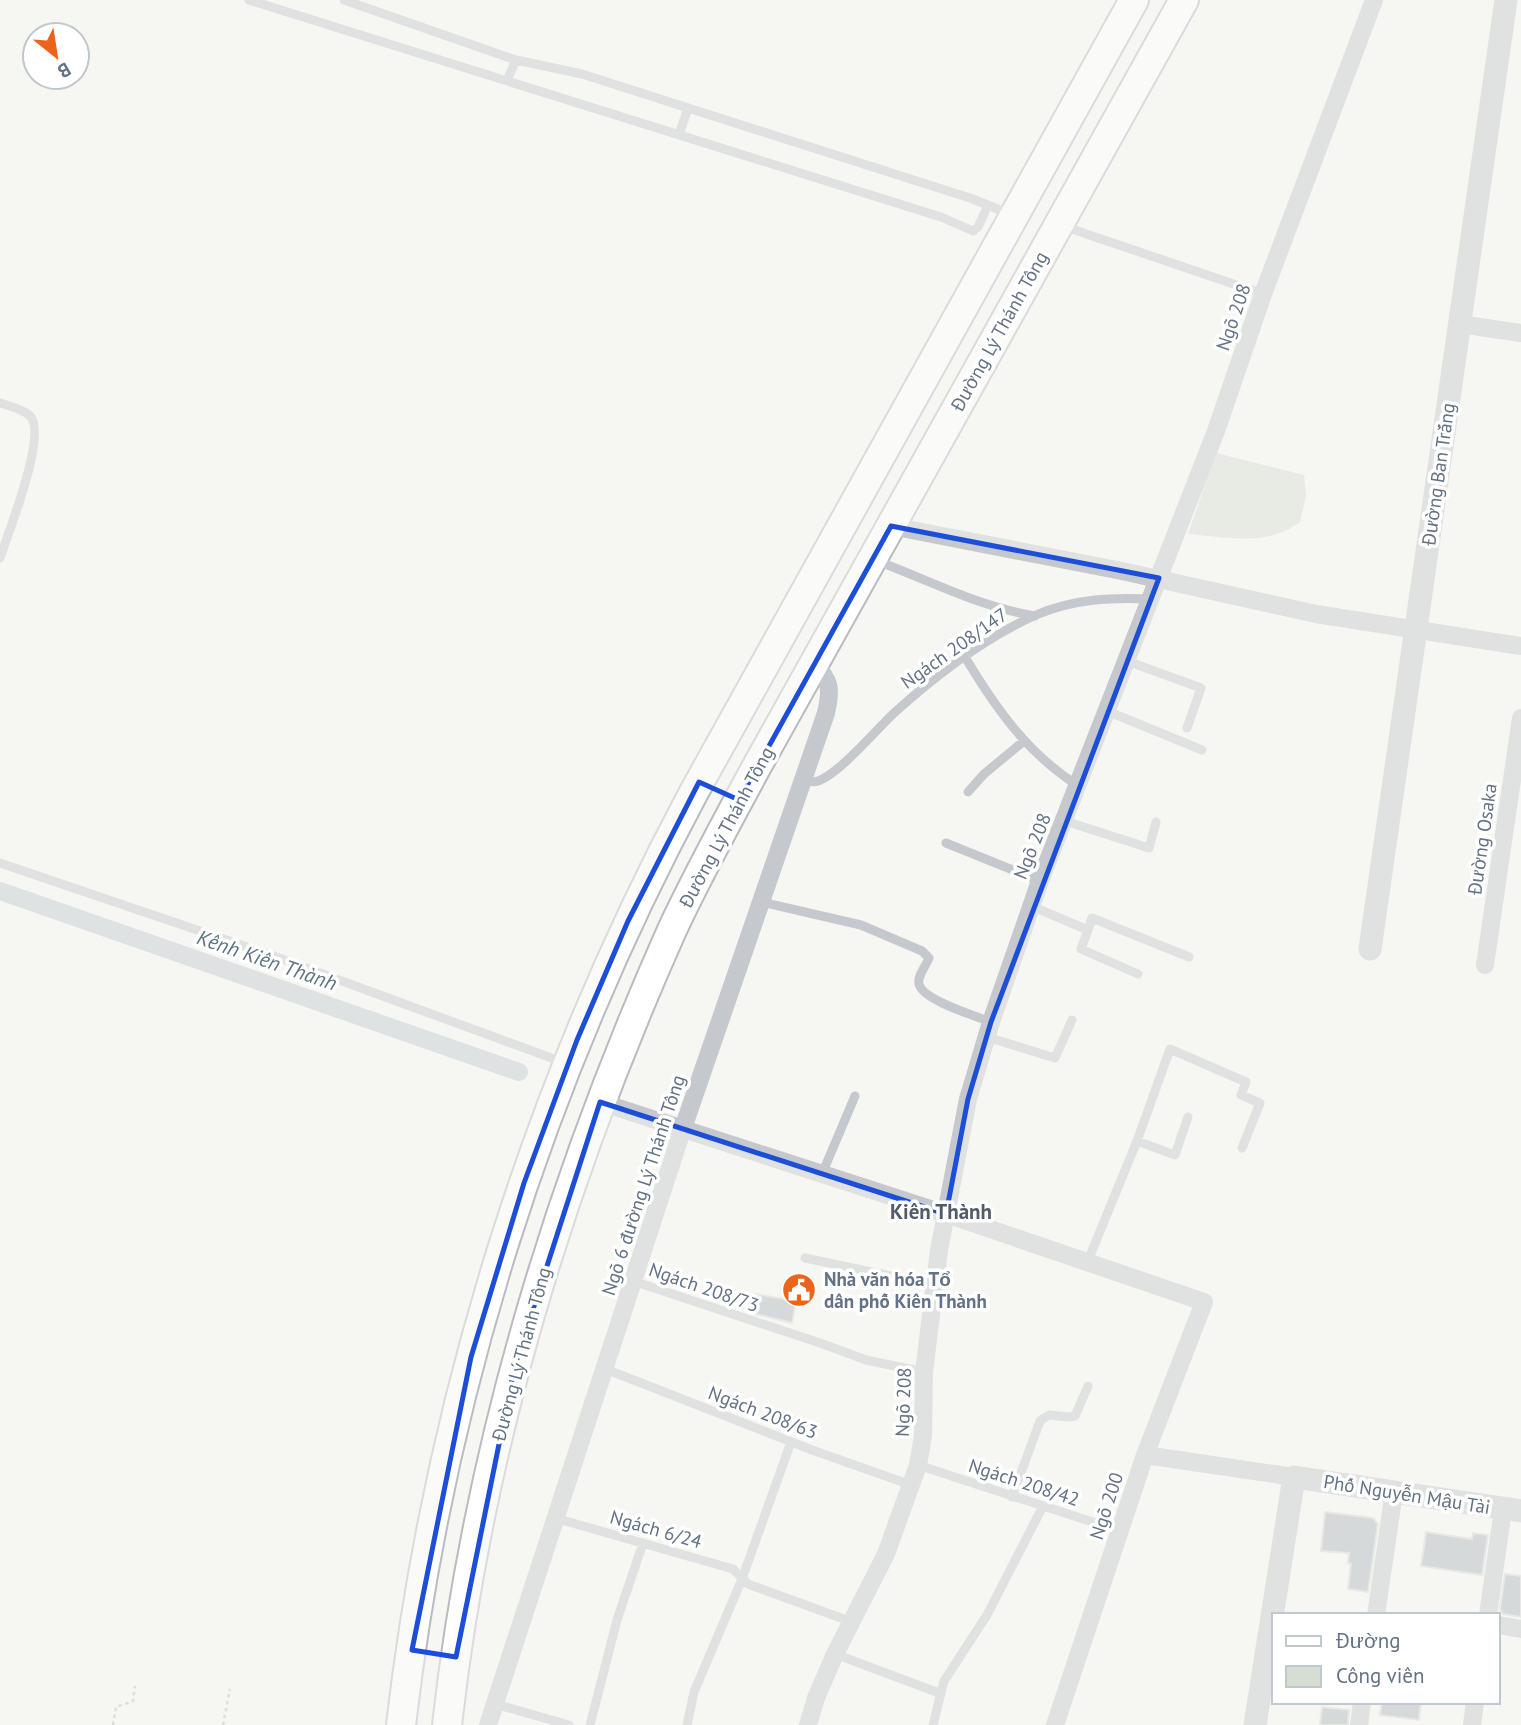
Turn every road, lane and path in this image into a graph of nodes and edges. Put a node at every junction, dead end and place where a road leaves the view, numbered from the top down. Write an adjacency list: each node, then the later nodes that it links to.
1 (249, 0): 8 (lane)
2 (344, 0): 7 (lane)
3 (1134, 0): 12 (main road)
4 (1184, 0): 13 (main road, Đường Lý Thánh Tông)
5 (1374, 0): 14 (street, Ngõ 208)
6 (1506, 0): 15 (street, Đường Ban Trắng)
7 (516, 61): 8 (lane); 9 (lane)
8 (508, 78): 10 (lane)
9 (687, 111): 10 (lane); 11 (lane)
10 (680, 132): 11 (lane)
11 (988, 205): 12 (lane)
12 (1014, 216): 35 (main road)
13 (1059, 224): 14 (lane); 18 (main road, Đường Lý Thánh Tông)
14 (1263, 294): 21 (street, Ngõ 208)
15 (1460, 324): 16 (street); 24 (street, Đường Ban Trắng)
16 (1521, 332)
17 (0, 402): 19 (lane)
18 (891, 526): 20 (main road, Đường Lý Thánh Tông); 21 (street)
19 (0, 558)
20 (872, 559): 23 (lane); 28 (main road, Đường Lý Thánh Tông)
21 (1159, 578): 22 (street, Ngõ 208); 24 (street)
22 (1151, 599): 23 (lane, Ngách 208/147); 27 (street, Ngõ 208)
23 (1035, 615): 26 (lane, Ngách 208/147)
24 (1416, 629): 25 (street); 47 (street, Đường Ban Trắng)
25 (1521, 646)
26 (965, 657): 32 (lane); 34 (lane, Ngách 208/147)
27 (1127, 661): 29 (street, Ngõ 208); 31 (lane)
28 (814, 662): 34 (street, Ngõ 6 đường Lý Thánh Tông); 38 (main road, Đường Lý Thánh Tông)
29 (1107, 711): 33 (lane); 36 (street, Ngõ 208)
30 (1521, 718): 49 (street, Đường Osaka)
31 (1187, 728)
32 (1024, 741): 36 (lane); 37 (lane)
33 (1202, 750)
34 (803, 780): 44 (street, Ngõ 6 đường Lý Thánh Tông)
35 (699, 782): 38 (main road); 53 (main road)
36 (1077, 785): 39 (street, Ngõ 208)
37 (968, 792)
38 (739, 800): 55 (main road, Đường Lý Thánh Tông)
39 (1065, 821): 40 (lane); 43 (street, Ngõ 208)
40 (1156, 822)
41 (946, 843): 43 (lane)
42 (0, 863): 53 (lane)
43 (1040, 881): 45 (street, Ngõ 208)
44 (761, 902): 52 (lane); 57 (street, Ngõ 6 đường Lý Thánh Tông)
45 (1031, 906): 46 (lane); 52 (street, Ngõ 208)
46 (1088, 930): 48 (lane); 50 (lane)
47 (1370, 949)
48 (1189, 957)
49 (1485, 965)
50 (1138, 974)
51 (1072, 1020): 52 (lane)
52 (989, 1029): 61 (street, Ngõ 208)
53 (567, 1063): 89 (main road)
54 (855, 1096): 60 (lane)
55 (600, 1102): 57 (street); 91 (main road, Đường Lý Thánh Tông)
56 (1188, 1117): 58 (lane)
57 (683, 1129): 60 (street); 64 (street, Ngõ 6 đường Lý Thánh Tông)
58 (1137, 1141): 59 (lane); 63 (lane)
59 (1242, 1147)
60 (822, 1174): 61 (street)
61 (946, 1214): 63 (street); 65 (street, Ngõ 208)
62 (805, 1258): 65 (lane)
63 (1087, 1262): 70 (street, Ngõ 200)
64 (633, 1281): 66 (street, Ngõ 6 đường Lý Thánh Tông); 67 (lane, Ngách 208/73)
65 (934, 1285): 67 (street, Ngõ 208)
66 (603, 1368): 69 (lane, Ngách 208/63); 78 (street, Ngõ 6 đường Lý Thánh Tông)
67 (924, 1372): 71 (street, Ngõ 208)
68 (1088, 1386): 75 (lane)
69 (791, 1441): 73 (lane, Ngách 208/63); 81 (lane)
70 (1145, 1455): 72 (street); 79 (street, Ngõ 200)
71 (918, 1465): 73 (street, Ngõ 208); 75 (lane, Ngách 208/42)
72 (1294, 1477): 74 (street, Phố Nguyễn Mậu Tài); 82 (street)
73 (911, 1485): 86 (street, Ngõ 208)
74 (1394, 1492): 77 (street, Phố Nguyễn Mậu Tài); 83 (street)
75 (1012, 1497): 76 (lane, Ngách 208/42)
76 (1042, 1508): 79 (lane, Ngách 208/42); 94 (lane)
77 (1512, 1510): 84 (street)
78 (555, 1518): 80 (lane, Ngách 6/24); 95 (street, Ngõ 6 đường Lý Thánh Tông)
79 (1120, 1531): 108 (street, Ngõ 200)
80 (643, 1543): 81 (lane, Ngách 6/24); 104 (lane)
81 (743, 1579): 86 (lane, Ngách 6/24); 105 (lane)
82 (1273, 1613)
83 (1376, 1613)
84 (1488, 1613)
85 (1272, 1617): 109 (street)
86 (852, 1622): 90 (street, Ngõ 208)
87 (1500, 1625): 88 (street)
88 (1521, 1629)
89 (412, 1650): 91 (main road); 100 (main road)
90 (835, 1654): 94 (lane); 106 (street, Ngõ 208)
91 (456, 1657): 101 (main road, Đường Lý Thánh Tông)
92 (135, 1686): 98 (path)
93 (230, 1689): 99 (path)
94 (939, 1693): 107 (lane)
95 (495, 1704): 102 (street, Ngõ 6 đường Lý Thánh Tông); 103 (lane)
96 (1362, 1704): 110 (street)
97 (1475, 1704): 111 (street)
98 (113, 1725)
99 (223, 1725)
100 (401, 1725)
101 (447, 1725)
102 (488, 1725)
103 (569, 1725)
104 (590, 1725)
105 (687, 1725)
106 (808, 1725)
107 (933, 1725)
108 (1055, 1725)
109 (1255, 1725)
110 (1359, 1725)
111 (1472, 1725)

